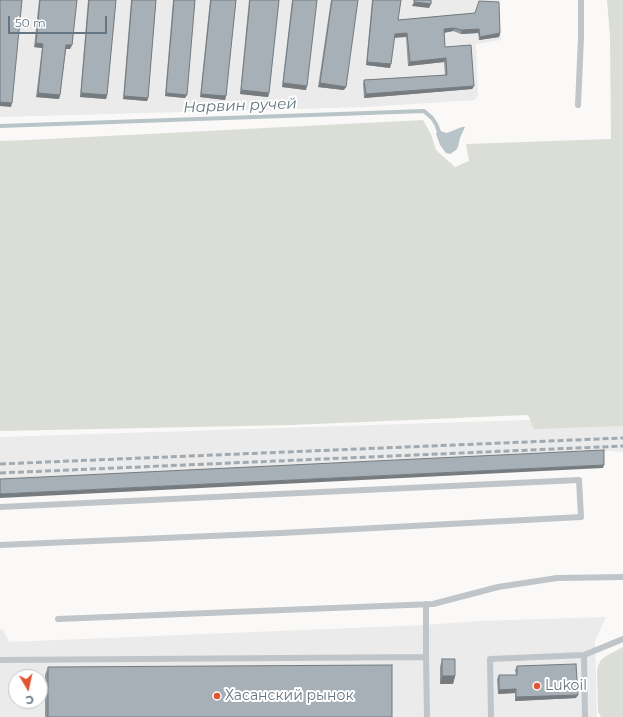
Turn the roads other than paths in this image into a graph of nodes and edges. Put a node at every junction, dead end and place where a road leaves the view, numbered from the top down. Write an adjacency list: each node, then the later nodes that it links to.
1 (581, 0): 2 (lane)
2 (578, 105)
3 (0, 507): 4 (lane)
4 (0, 545)
5 (623, 577): 6 (lane)
6 (426, 604): 7 (lane); 10 (lane)
7 (58, 619)
8 (623, 639): 9 (lane)
9 (584, 655): 13 (lane); 14 (lane)
10 (426, 658): 11 (lane); 12 (lane)
11 (0, 660)
12 (427, 717)
13 (491, 717)
14 (585, 717)

